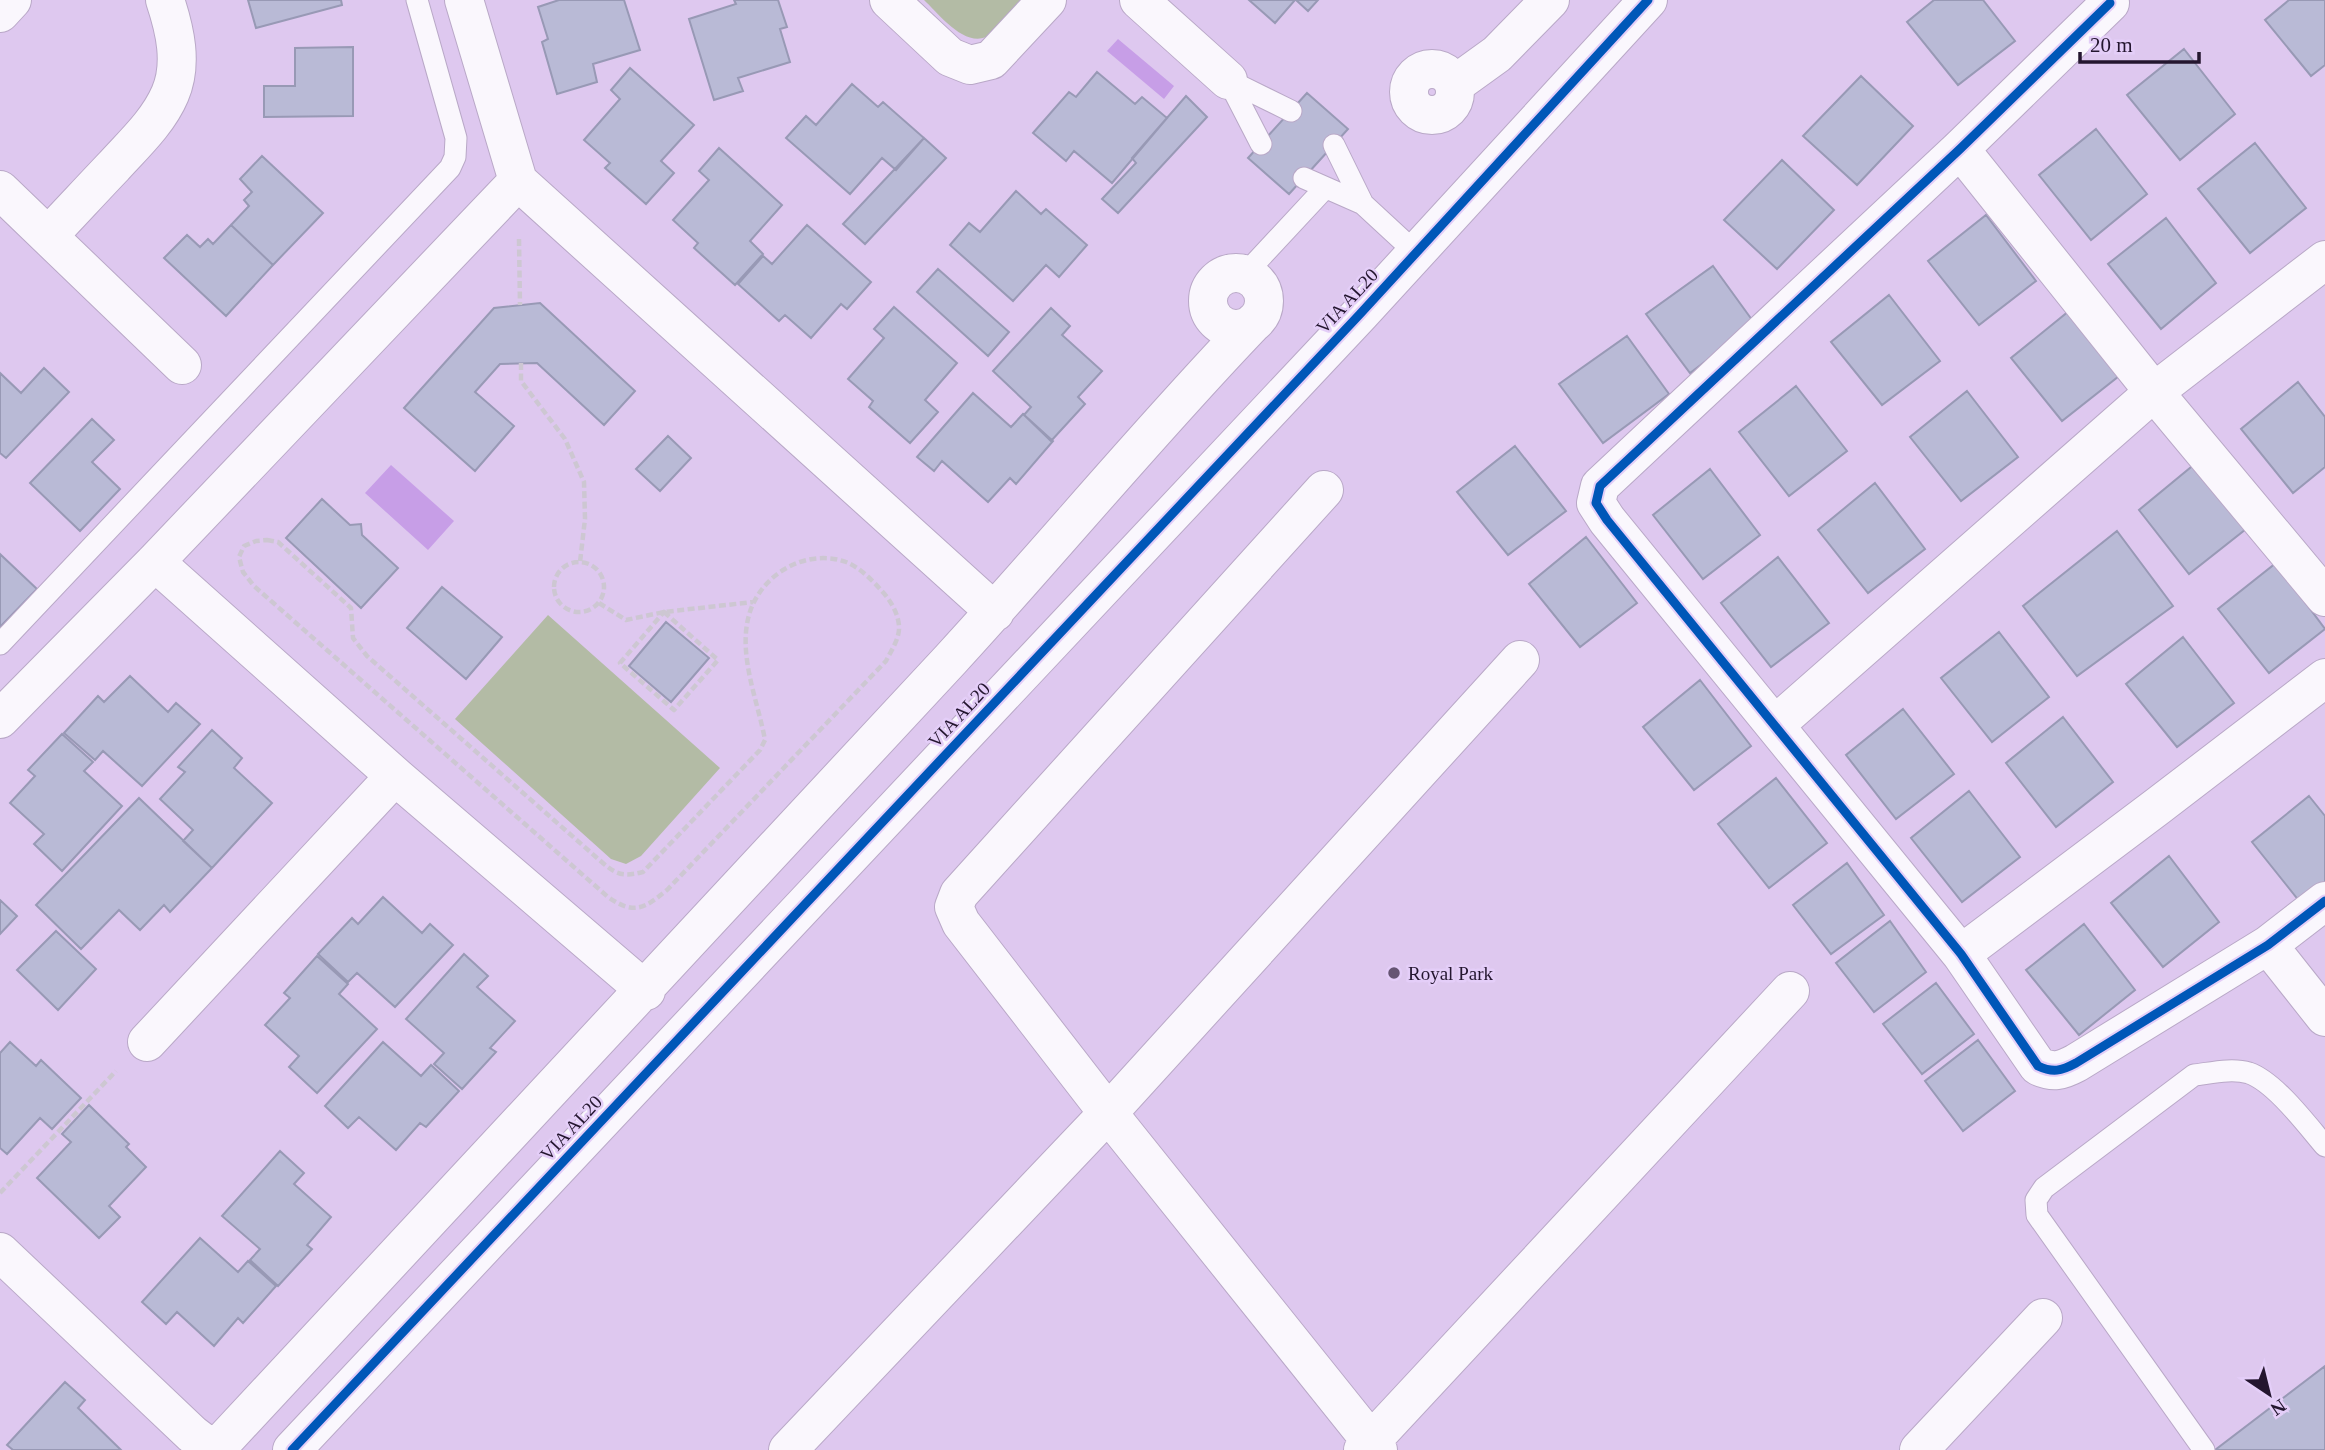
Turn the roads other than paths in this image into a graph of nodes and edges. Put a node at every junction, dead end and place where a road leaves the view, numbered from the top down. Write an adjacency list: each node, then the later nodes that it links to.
1 (12, 0): 11 (street)
2 (166, 0): 23 (street)
3 (417, 0): 33 (lane)
4 (464, 0): 19 (street)
5 (889, 0): 6 (street)
6 (1047, 0)
7 (1139, 0): 12 (street)
8 (1550, 0): 13 (street)
9 (1648, 0): 24 (street, VIA AL20)
10 (2110, 3): 17 (street)
11 (0, 13)
12 (1228, 80): 14 (lane); 15 (lane)
13 (1454, 85)
14 (1291, 111)
15 (1261, 144)
16 (1334, 145): 22 (lane)
17 (1960, 149): 28 (street); 37 (street)
18 (1304, 178): 20 (lane)
19 (518, 181): 30 (street); 32 (street)
20 (1325, 188): 22 (lane); 26 (lane)
21 (0, 190): 23 (street)
22 (1363, 204): 24 (lane)
23 (48, 236): 27 (street)
24 (1416, 253): 52 (street, VIA AL20)
25 (2325, 260): 28 (street)
26 (1245, 274): 32 (street)
27 (183, 365)
28 (2154, 392): 31 (street); 37 (street)
29 (1324, 490): 46 (street)
30 (155, 562): 36 (street); 38 (street)
31 (2325, 597)
32 (995, 612): 42 (street)
33 (0, 643)
34 (1520, 660): 46 (street)
35 (2325, 678): 41 (street)
36 (0, 719)
37 (1775, 726): 41 (street)
38 (394, 776): 42 (street); 45 (street)
39 (2325, 901): 40 (street)
40 (2268, 945): 41 (street); 44 (street)
41 (1961, 954)
42 (646, 991): 51 (street)
43 (1790, 991): 50 (street)
44 (2325, 1017)
45 (147, 1042)
46 (1108, 1114): 50 (street); 53 (street)
47 (2325, 1146): 55 (lane)
48 (0, 1252): 51 (street)
49 (2043, 1318): 54 (street)
50 (1371, 1447)
51 (214, 1450)
52 (292, 1450)
53 (788, 1450)
54 (1919, 1450)
55 (2204, 1450)

